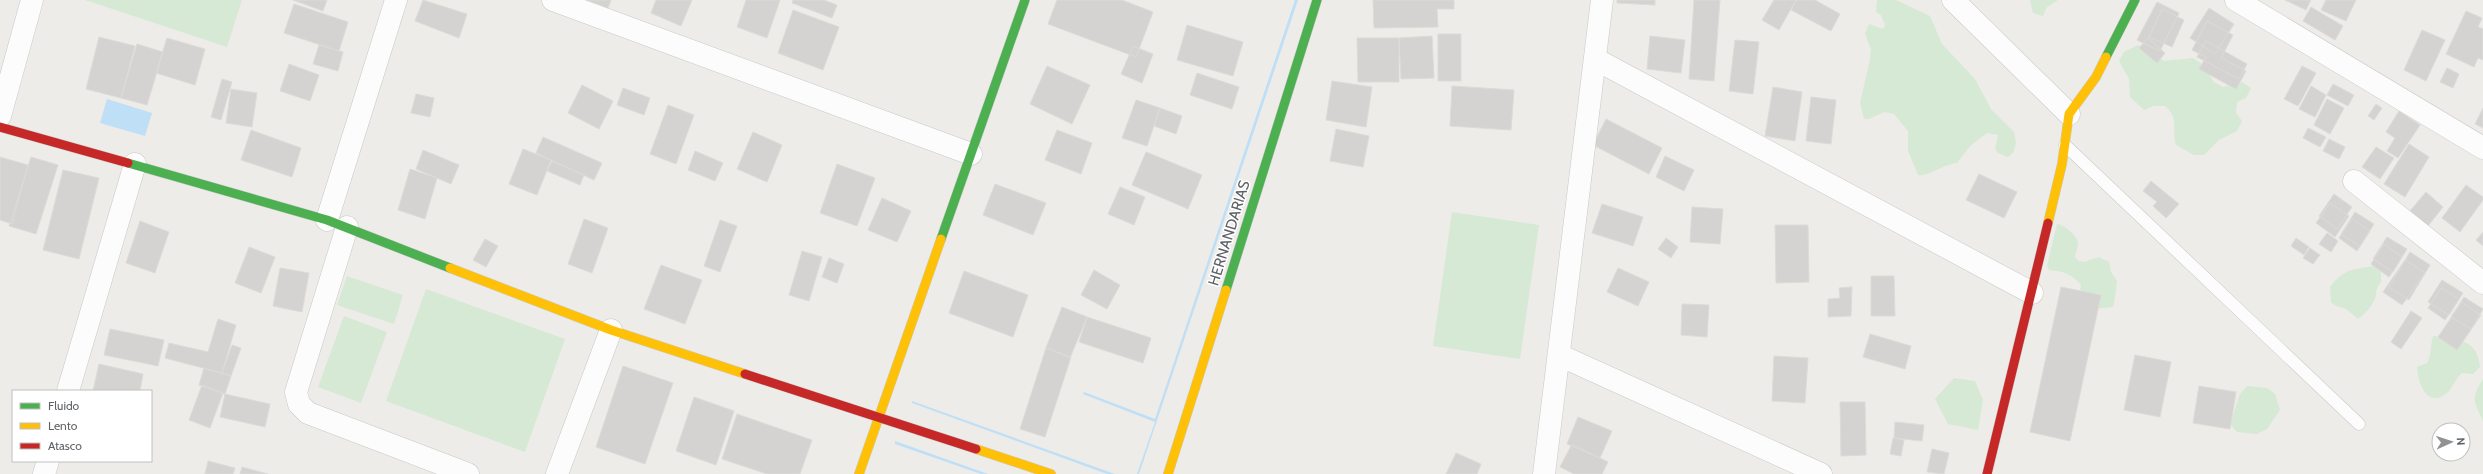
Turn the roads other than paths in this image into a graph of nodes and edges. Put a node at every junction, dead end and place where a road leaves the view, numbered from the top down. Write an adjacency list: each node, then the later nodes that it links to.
1 (32, 0): 12 (street)
2 (396, 0): 19 (street)
3 (553, 0): 16 (street)
4 (1025, 0): 16 (street)
5 (1317, 0): 33 (street, HERNANDARIAS)
6 (1602, 0): 10 (street)
7 (1953, 0): 11 (street)
8 (2135, 0): 11 (street)
9 (2236, 0): 15 (street)
10 (1595, 59): 21 (street); 23 (street)
11 (2069, 114): 14 (street)
12 (0, 116)
13 (0, 126): 17 (street)
14 (2065, 145): 21 (street); 26 (lane)
15 (2483, 148)
16 (971, 154): 25 (street)
17 (135, 164): 19 (street); 24 (street)
18 (2354, 181): 20 (street)
19 (337, 224): 22 (street); 29 (street)
20 (2483, 283)
21 (2032, 293): 36 (street)
22 (611, 330): 25 (street); 30 (street)
23 (1559, 355): 34 (street); 35 (street)
24 (68, 390)
25 (879, 418): 31 (street); 32 (street)
26 (2360, 424)
27 (48, 462): 28 (street)
28 (44, 474)
29 (468, 474)
30 (557, 474)
31 (859, 474)
32 (1051, 474)
33 (1168, 474)
34 (1544, 474)
35 (1821, 474)
36 (1988, 474)

